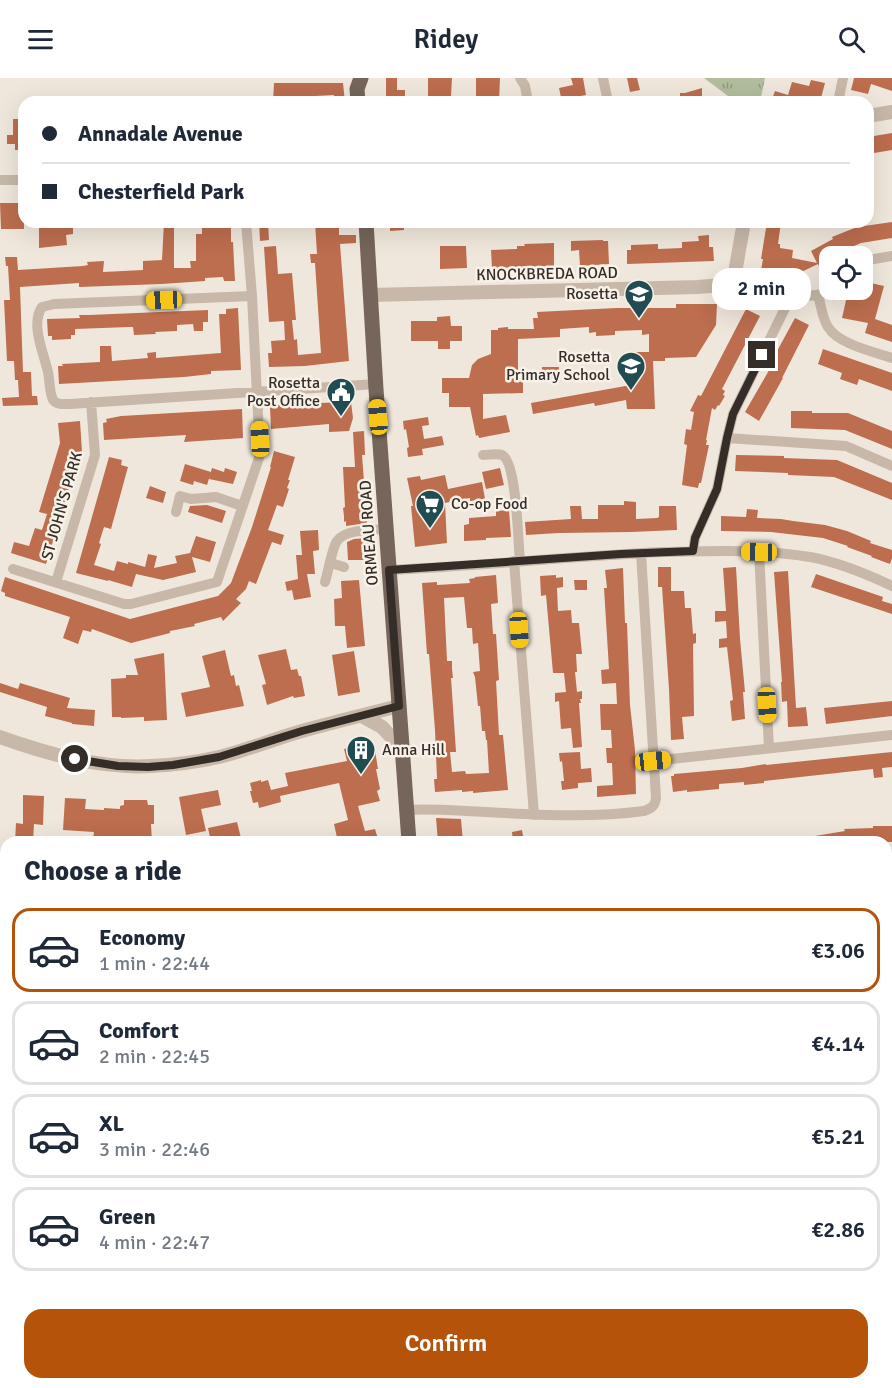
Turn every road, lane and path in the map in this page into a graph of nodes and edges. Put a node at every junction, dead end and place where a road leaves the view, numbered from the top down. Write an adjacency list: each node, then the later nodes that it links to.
1 (520, 78): 4 (street)
2 (603, 78): 5 (street)
3 (843, 78): 6 (street)
4 (527, 96)
5 (607, 96)
6 (839, 96)
7 (892, 112): 8 (street)
8 (874, 115)
9 (0, 180): 10 (street)
10 (18, 180)
11 (246, 228): 19 (street, ST JOHN'S PARK)
12 (366, 228): 17 (main road, ORMEAU ROAD)
13 (743, 228): 16 (street)
14 (892, 256): 15 (street)
15 (873, 259)
16 (733, 284): 17 (street, KNOCKBREDA ROAD); 20 (street)
17 (371, 295): 22 (main road, ORMEAU ROAD)
18 (818, 295): 20 (street); 21 (street)
19 (252, 296): 23 (street, ST JOHN'S PARK); 24 (street)
20 (791, 296): 25 (street)
21 (892, 358)
22 (376, 384): 23 (street); 30 (main road, ORMEAU ROAD)
23 (258, 392): 24 (street); 28 (street, ST JOHN'S PARK)
24 (91, 402): 39 (street, ST JOHN'S PARK)
25 (727, 438): 27 (street); 31 (street)
26 (483, 455): 34 (street)
27 (892, 466)
28 (242, 506): 29 (street); 39 (street, ST JOHN'S PARK)
29 (176, 512)
30 (386, 529): 35 (street); 38 (main road, ORMEAU ROAD)
31 (693, 551): 32 (street); 33 (street)
32 (759, 552): 41 (street); 46 (street)
33 (641, 553): 34 (street); 48 (street)
34 (517, 561): 38 (street); 50 (street)
35 (331, 563): 36 (street); 40 (street)
36 (344, 567)
37 (13, 569): 39 (street, ST JOHN'S PARK)
38 (389, 570): 42 (main road, ORMEAU ROAD)
39 (56, 582)
40 (325, 582)
41 (892, 586)
42 (399, 706): 43 (street); 47 (main road, ORMEAU ROAD)
43 (362, 716): 45 (street); 47 (street)
44 (892, 735): 46 (street)
45 (0, 737)
46 (769, 748): 48 (street)
47 (402, 749): 49 (main road, ORMEAU ROAD)
48 (653, 761): 50 (street)
49 (407, 810): 50 (street); 51 (main road, ORMEAU ROAD)
50 (534, 815)
51 (409, 836)

